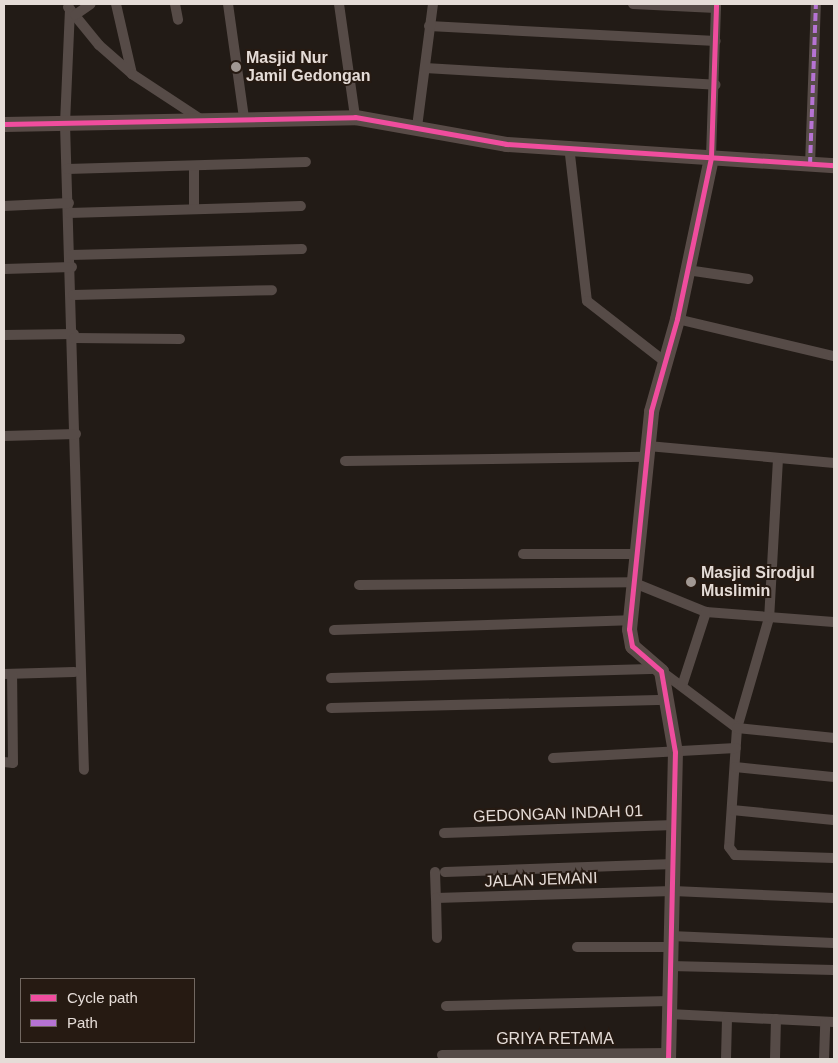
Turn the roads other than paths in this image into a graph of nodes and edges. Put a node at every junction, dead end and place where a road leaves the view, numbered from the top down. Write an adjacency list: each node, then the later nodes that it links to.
1 (91, 4): 10 (street)
2 (116, 4): 15 (street)
3 (175, 4): 11 (street)
4 (228, 4): 18 (street)
5 (339, 4): 17 (street)
6 (433, 4): 12 (street)
7 (633, 4): 9 (street)
8 (816, 4): 28 (street)
9 (716, 6): 13 (street)
10 (70, 9): 15 (street); 21 (street)
11 (178, 20)
12 (429, 26): 13 (street); 14 (street)
13 (716, 40): 16 (street)
14 (425, 68): 16 (street); 22 (street)
15 (132, 74): 19 (street)
16 (716, 84): 24 (street)
17 (355, 117): 18 (street); 22 (street)
18 (244, 118): 19 (street)
19 (202, 120): 21 (street)
20 (4, 124): 21 (street)
21 (65, 124): 29 (street)
22 (417, 127): 23 (street)
23 (568, 146): 24 (street); 47 (street)
24 (711, 157): 28 (street); 38 (street)
25 (306, 162): 27 (street)
26 (834, 165): 28 (street)
27 (194, 166): 29 (street); 33 (street)
28 (810, 166)
29 (67, 169): 32 (street)
30 (4, 206): 32 (street)
31 (301, 206): 33 (street)
32 (69, 208): 33 (street); 35 (street)
33 (194, 209)
34 (302, 249): 35 (street)
35 (72, 255): 36 (street)
36 (72, 267): 37 (street); 41 (street)
37 (4, 269)
38 (686, 270): 39 (street); 42 (street)
39 (748, 279)
40 (272, 290): 41 (street)
41 (73, 295): 44 (street)
42 (677, 319): 46 (street); 47 (street)
43 (4, 335): 44 (street)
44 (74, 336): 45 (street); 48 (street)
45 (180, 339)
46 (834, 356)
47 (664, 361): 50 (street)
48 (76, 434): 49 (street); 77 (street)
49 (4, 436)
50 (648, 451): 51 (street); 52 (street); 55 (street)
51 (778, 459): 53 (street); 59 (street)
52 (345, 461)
53 (834, 463)
54 (523, 554): 55 (street)
55 (636, 554): 56 (street)
56 (632, 582): 57 (street); 58 (street); 60 (street)
57 (359, 585)
58 (706, 612): 59 (street); 67 (street)
59 (769, 618): 61 (street); 70 (street)
60 (629, 620): 62 (street); 63 (street)
61 (834, 622)
62 (334, 630)
63 (660, 670): 66 (street); 67 (street); 68 (street)
64 (74, 672): 65 (street)
65 (8, 674): 75 (street)
66 (331, 678)
67 (682, 686): 70 (street)
68 (668, 700): 69 (street); 73 (street)
69 (331, 708)
70 (737, 728): 71 (street); 72 (street)
71 (834, 738)
72 (736, 748): 73 (street); 76 (street)
73 (674, 752): 74 (street); 81 (street)
74 (553, 758)
75 (4, 762)
76 (735, 767): 78 (street); 79 (street)
77 (84, 770)
78 (834, 777)
79 (732, 810): 80 (street); 83 (street)
80 (834, 820)
81 (674, 824): 82 (street, GEDONGAN INDAH 01); 84 (street)
82 (444, 833)
83 (834, 858)
84 (674, 864): 85 (street); 86 (street)
85 (673, 891): 86 (street, JALAN JEMANI); 87 (street, JALAN JEMANI); 89 (street)
86 (436, 898): 88 (street)
87 (834, 898)
88 (437, 938)
89 (671, 942): 90 (street); 91 (street); 92 (street)
90 (834, 943)
91 (577, 947)
92 (670, 966): 93 (street); 95 (street)
93 (834, 970)
94 (446, 1006): 95 (street)
95 (669, 1008): 96 (street); 100 (street)
96 (727, 1017): 97 (street); 101 (street)
97 (776, 1019): 98 (street); 102 (street)
98 (830, 1022): 103 (street)
99 (442, 1055): 100 (street, GRIYA RETAMA)
100 (668, 1056)
101 (726, 1059)
102 (775, 1059)
103 (824, 1059)

